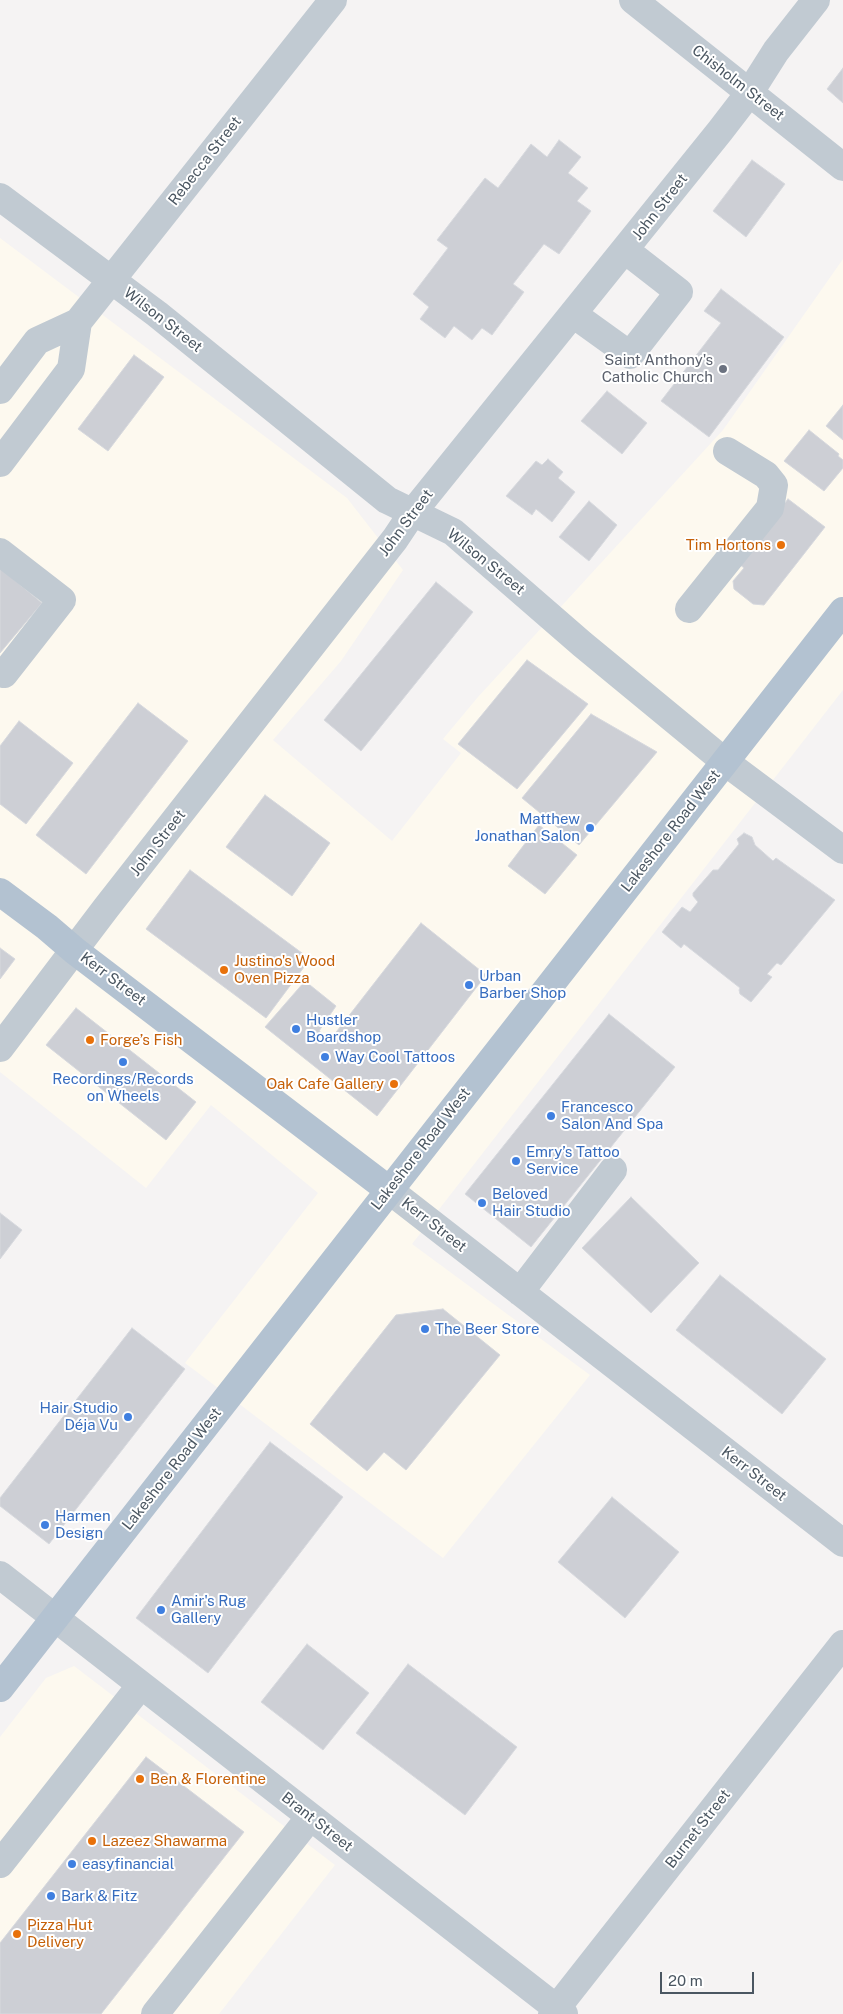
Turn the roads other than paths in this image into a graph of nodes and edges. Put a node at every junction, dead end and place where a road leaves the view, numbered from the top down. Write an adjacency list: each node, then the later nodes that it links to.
1 (333, 0): 8 (street, Rebecca Street)
2 (633, 0): 4 (street, Chisholm Street)
3 (816, 0): 4 (street, John Street)
4 (750, 92): 5 (street, Chisholm Street); 7 (street, John Street)
5 (843, 166)
6 (0, 197): 8 (street, Wilson Street)
7 (625, 250): 9 (street, John Street); 9 (street)
8 (111, 280): 10 (street, Rebecca Street); 14 (street, Wilson Street)
9 (573, 314): 14 (street, John Street)
10 (78, 322): 11 (street, Rebecca Street); 13 (street, Rebecca Street)
11 (0, 390)
12 (727, 452): 16 (street)
13 (0, 462)
14 (413, 512): 19 (street, Wilson Street); 22 (street, John Street)
15 (0, 552): 18 (street)
16 (689, 609)
17 (843, 611): 19 (main road, Lakeshore Road West)
18 (4, 674)
19 (724, 761): 20 (street, Wilson Street); 25 (main road, Lakeshore Road West)
20 (843, 850)
21 (0, 892): 22 (main road, Kerr Street)
22 (75, 951): 23 (street, John Street); 25 (main road, Kerr Street)
23 (0, 1048)
24 (613, 1170): 26 (street)
25 (389, 1190): 26 (street, Kerr Street); 29 (main road, Lakeshore Road West)
26 (520, 1292): 27 (street, Kerr Street)
27 (843, 1543)
28 (0, 1575): 29 (street, Brant Street)
29 (54, 1618): 31 (street, Brant Street); 32 (main road, Lakeshore Road West)
30 (843, 1644): 35 (street, Burnet Street)
31 (141, 1685): 33 (street, Brant Street); 34 (street)
32 (0, 1688)
33 (310, 1817): 35 (street, Brant Street); 36 (street)
34 (0, 1864)
35 (557, 2012)
36 (155, 2014)

